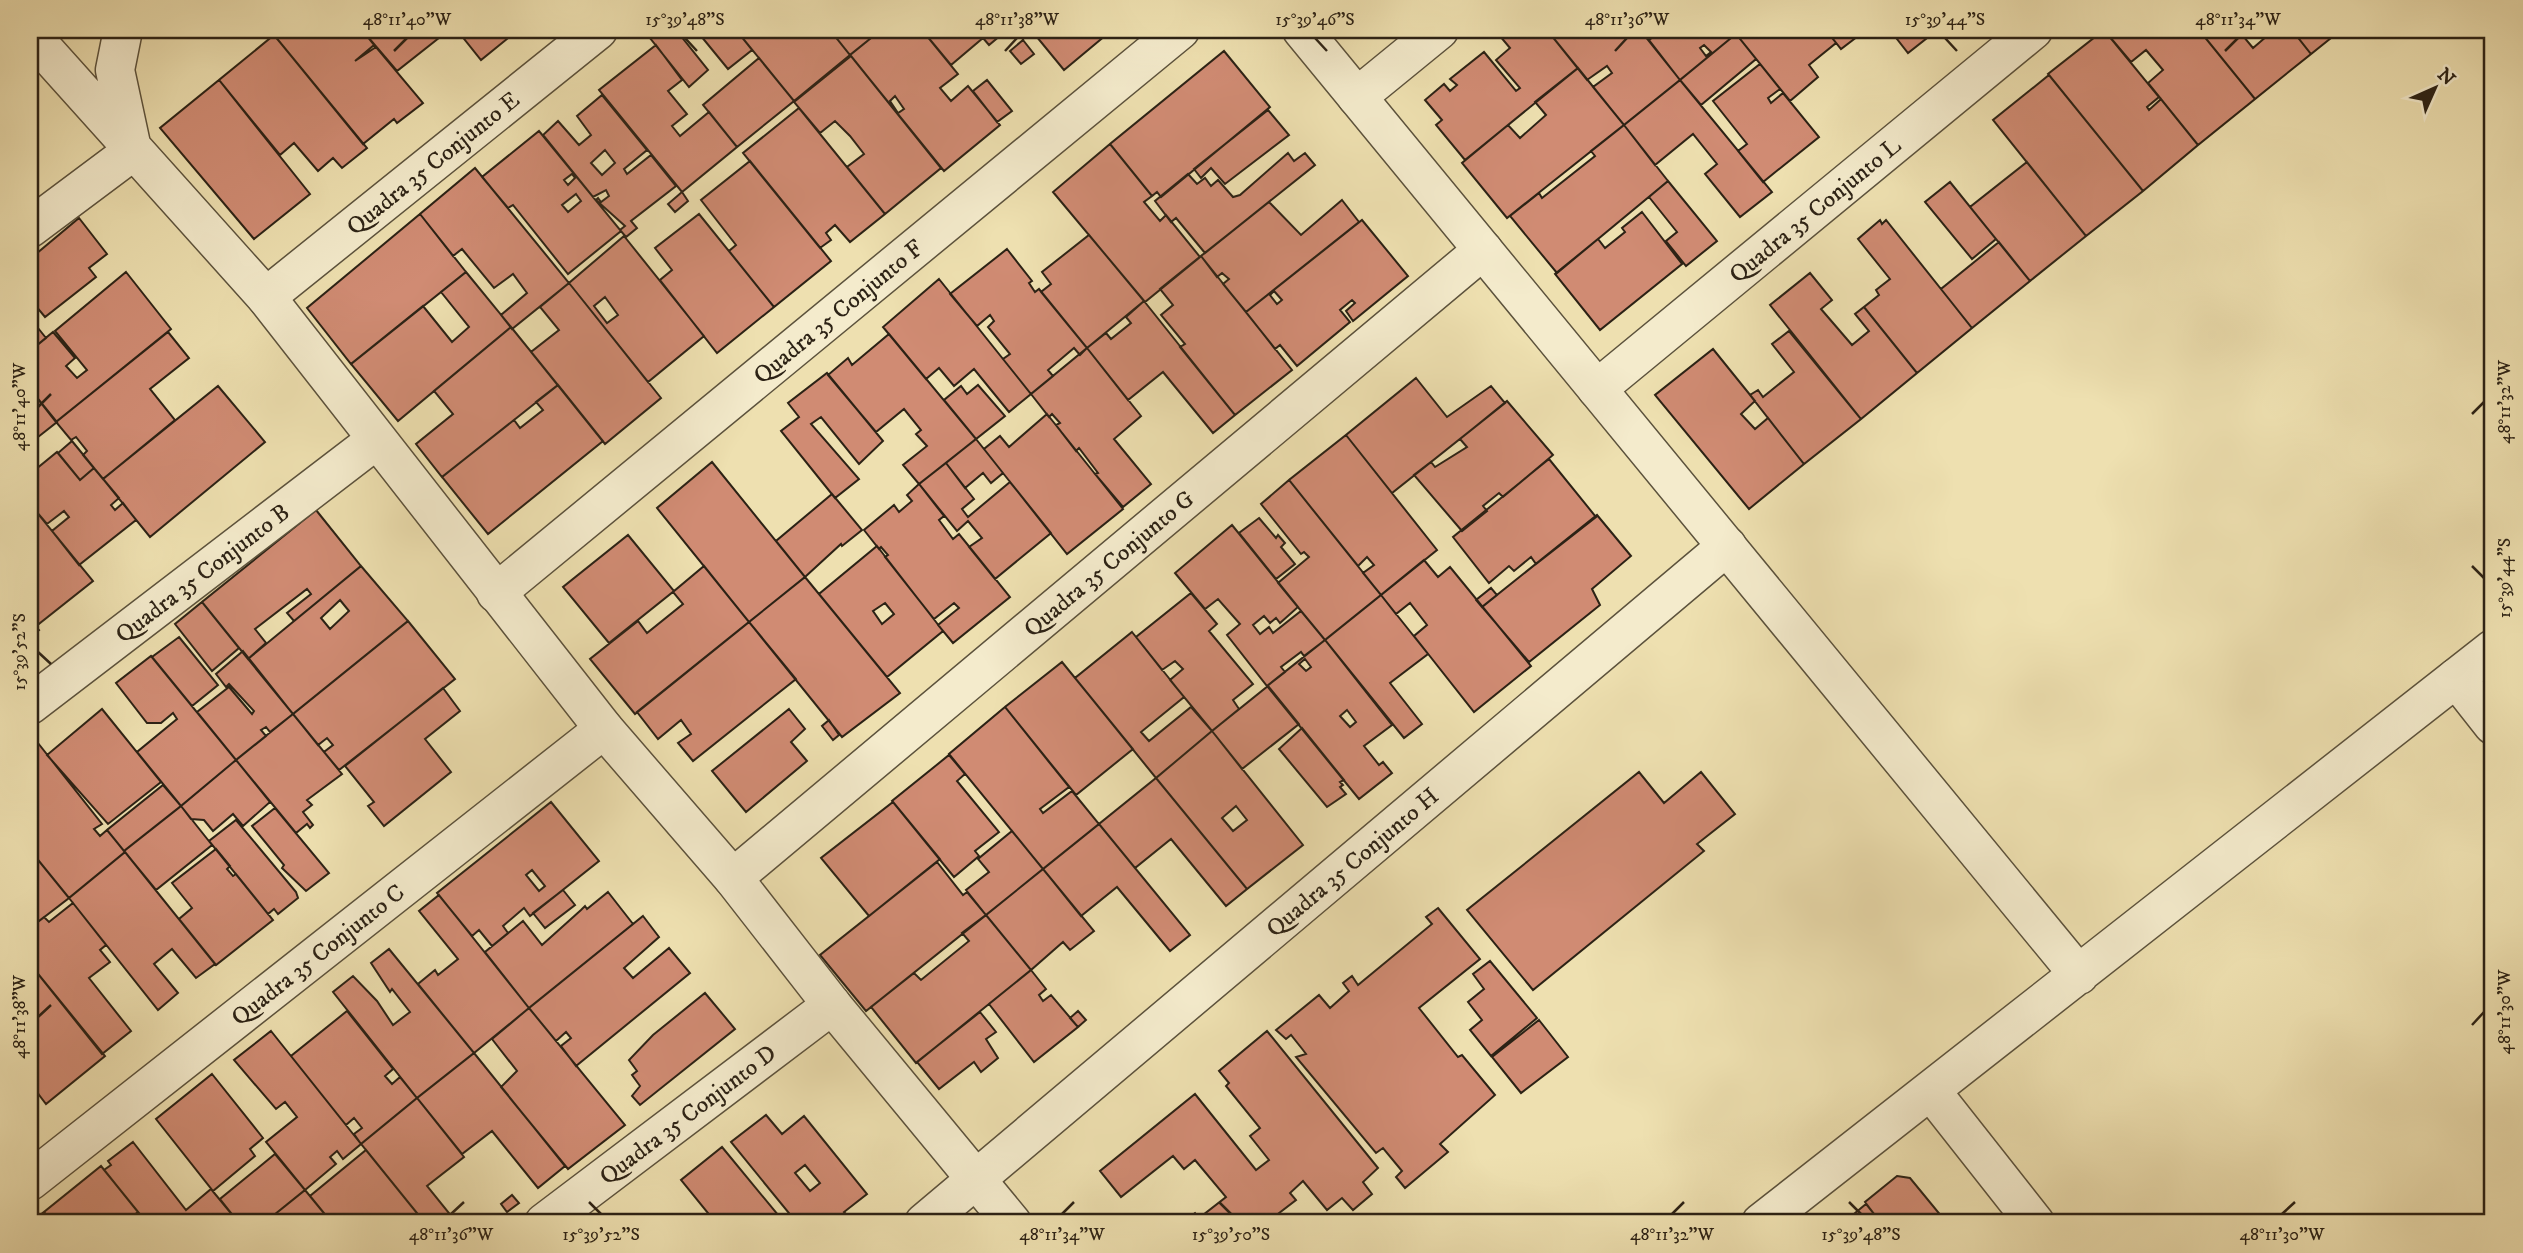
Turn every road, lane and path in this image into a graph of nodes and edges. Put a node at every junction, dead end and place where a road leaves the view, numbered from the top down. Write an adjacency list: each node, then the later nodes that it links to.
1 (123, 30): 9 (street)
2 (598, 30): 12 (street, Quadra 35 Conjunto E)
3 (1180, 30): 16 (street, Quadra 35 Conjunto F)
4 (1302, 30): 8 (street)
5 (1439, 30): 8 (street)
6 (2033, 30): 13 (street, Quadra 35 Conjunto L)
7 (30, 34): 9 (street)
8 (1357, 97): 11 (street)
9 (133, 151): 10 (street); 12 (street)
10 (30, 228)
11 (1483, 250): 13 (street); 22 (street, Quadra 35 Conjunto G)
12 (265, 297): 14 (street)
13 (1597, 389): 15 (street)
14 (376, 440): 16 (street); 19 (street, Quadra 35 Conjunto B)
15 (1727, 546): 23 (street); 27 (street, Quadra 35 Conjunto H)
16 (496, 593): 21 (street)
17 (2493, 649): 18 (street)
18 (2456, 678): 20 (street); 23 (street)
19 (30, 705)
20 (2493, 725)
21 (604, 729): 22 (street); 26 (street, Quadra 35 Conjunto C)
22 (733, 878): 24 (street)
23 (2079, 975): 25 (street)
24 (832, 1005): 27 (street); 28 (street, Quadra 35 Conjunto D)
25 (1931, 1091): 31 (street); 32 (street)
26 (30, 1181)
27 (978, 1181): 29 (street, Quadra 35 Conjunto H); 30 (street)
28 (544, 1223)
29 (924, 1223)
30 (1012, 1223)
31 (1761, 1223)
32 (2035, 1223)

